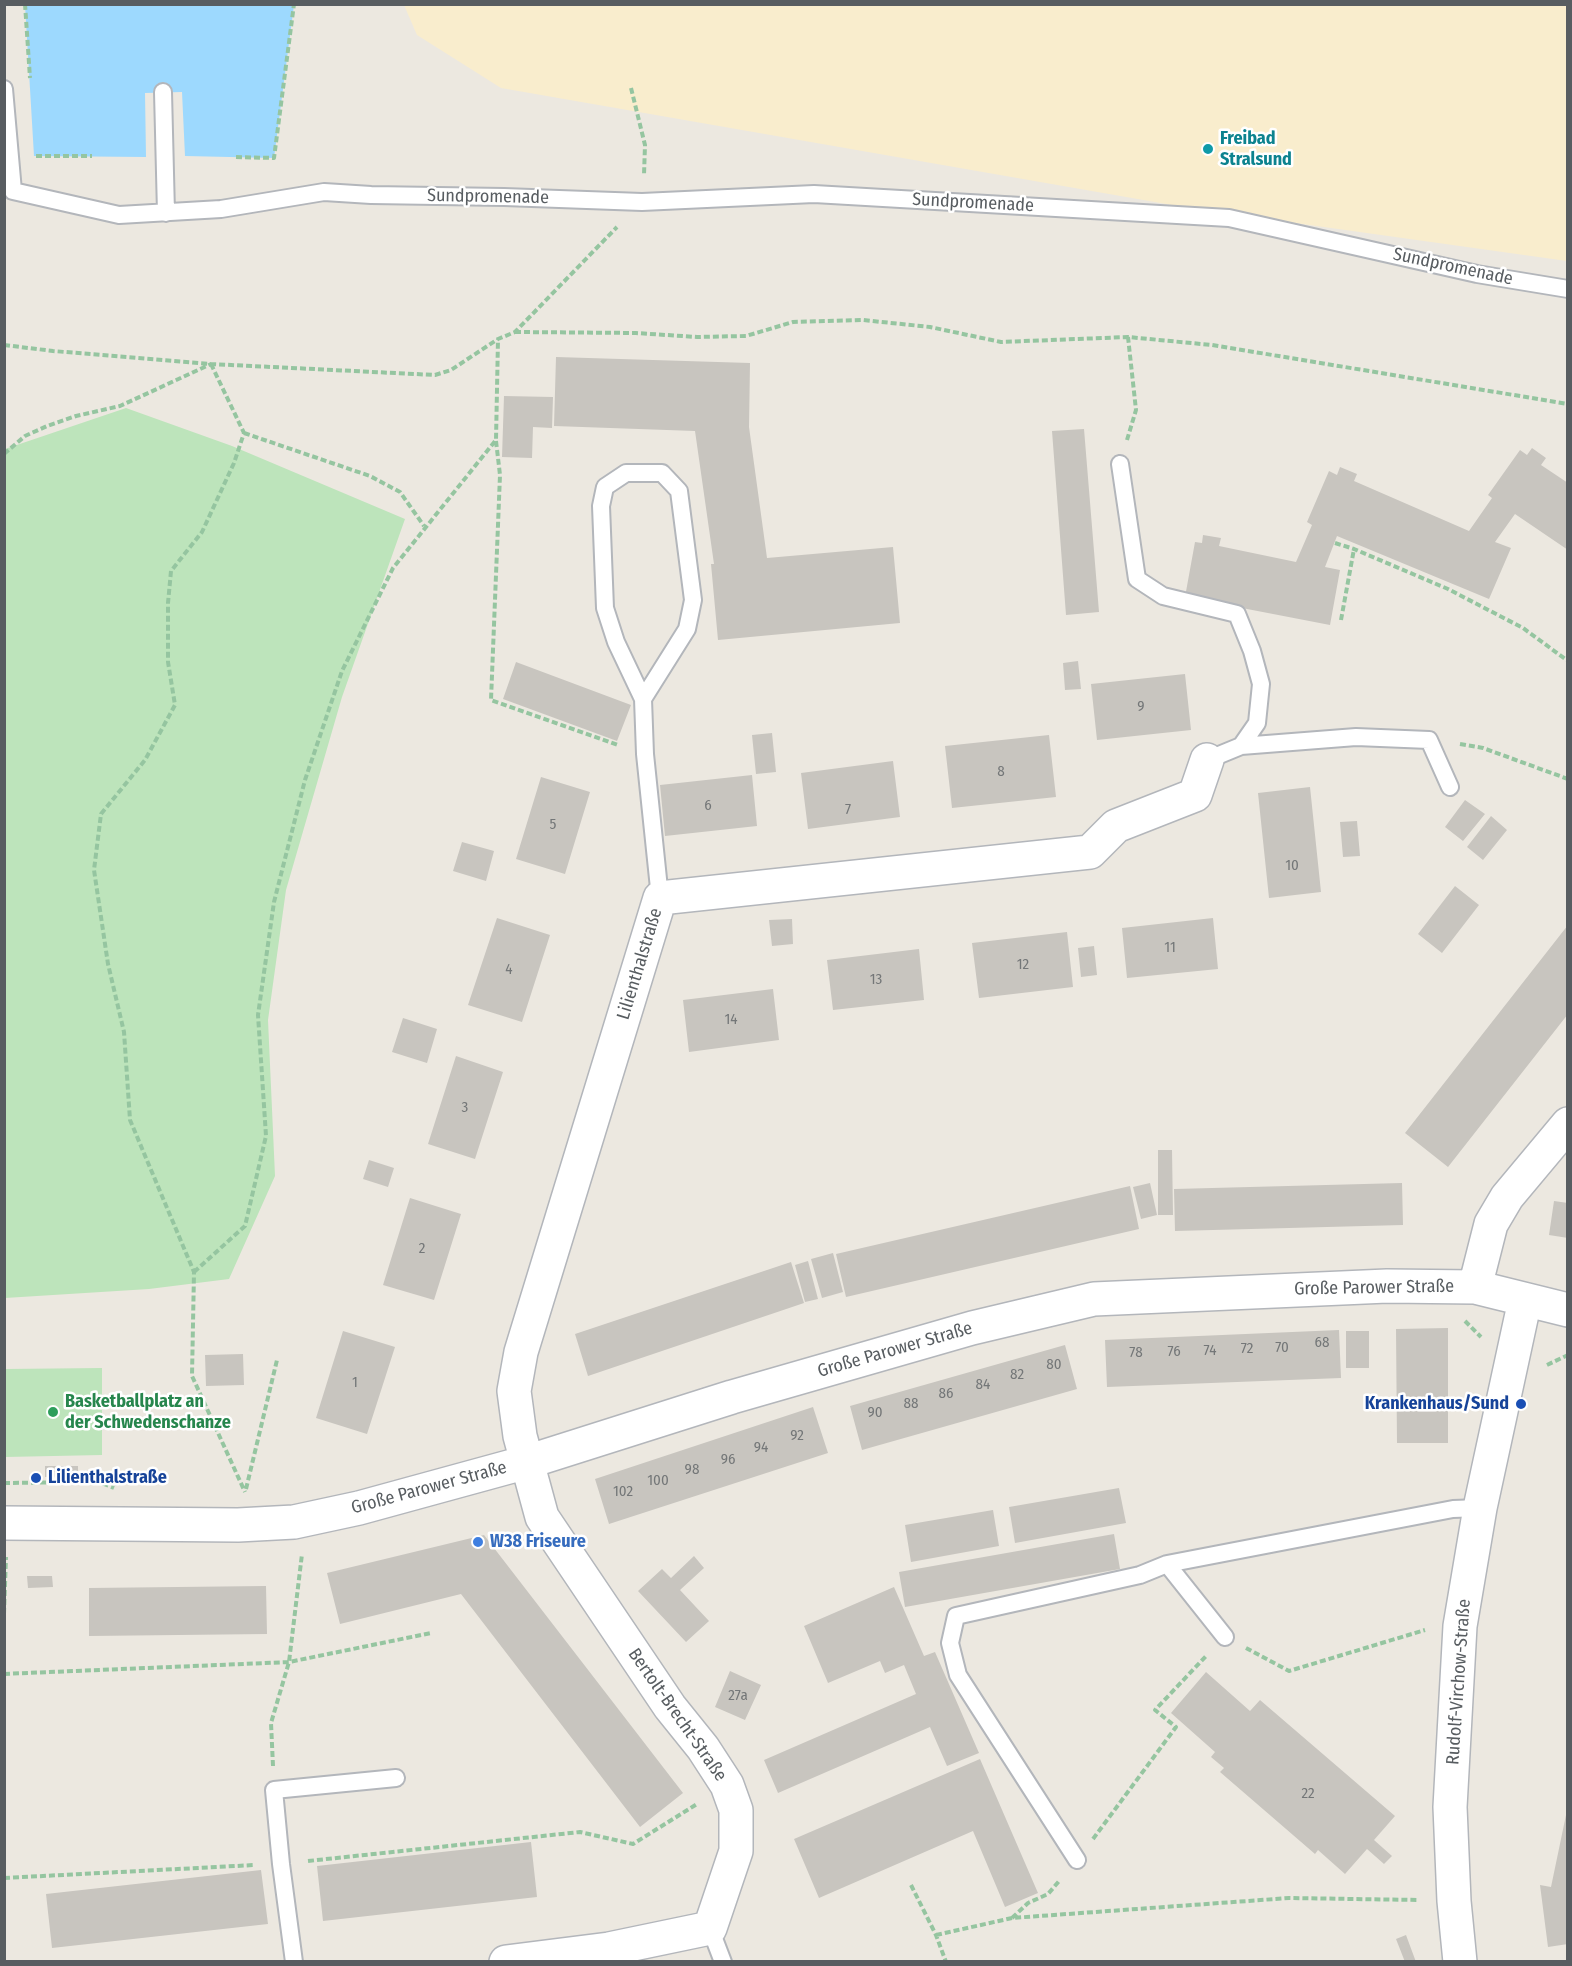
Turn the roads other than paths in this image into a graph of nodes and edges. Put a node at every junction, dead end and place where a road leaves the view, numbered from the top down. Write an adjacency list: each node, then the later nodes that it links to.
1 (4, 89): 3 (lane, Sundpromenade)
2 (163, 92): 3 (lane)
3 (166, 213): 4 (lane, Sundpromenade)
4 (1568, 289)
5 (1120, 464): 7 (lane)
6 (643, 699): 6 (lane); 10 (lane)
7 (1241, 746): 8 (lane); 9 (lane)
8 (1207, 760): 10 (street, Lilienthalstraße)
9 (1450, 787)
10 (660, 898): 15 (street, Lilienthalstraße)
11 (1568, 1124): 12 (street)
12 (1475, 1287): 13 (street, Große Parower Straße); 15 (street, Große Parower Straße)
13 (1525, 1300): 14 (street, Große Parower Straße); 16 (street, Rudolf-Virchow-Straße)
14 (1568, 1310)
15 (527, 1462): 17 (street, Große Parower Straße); 22 (street, Bertolt-Brecht-Straße)
16 (1480, 1508): 18 (lane); 26 (street, Rudolf-Virchow-Straße)
17 (4, 1524)
18 (1167, 1564): 19 (lane); 21 (lane)
19 (1225, 1637)
20 (396, 1778): 23 (lane)
21 (1077, 1860)
22 (710, 1928): 24 (street); 25 (lane)
23 (294, 1962)
24 (506, 1962)
25 (723, 1962)
26 (1460, 1962)

